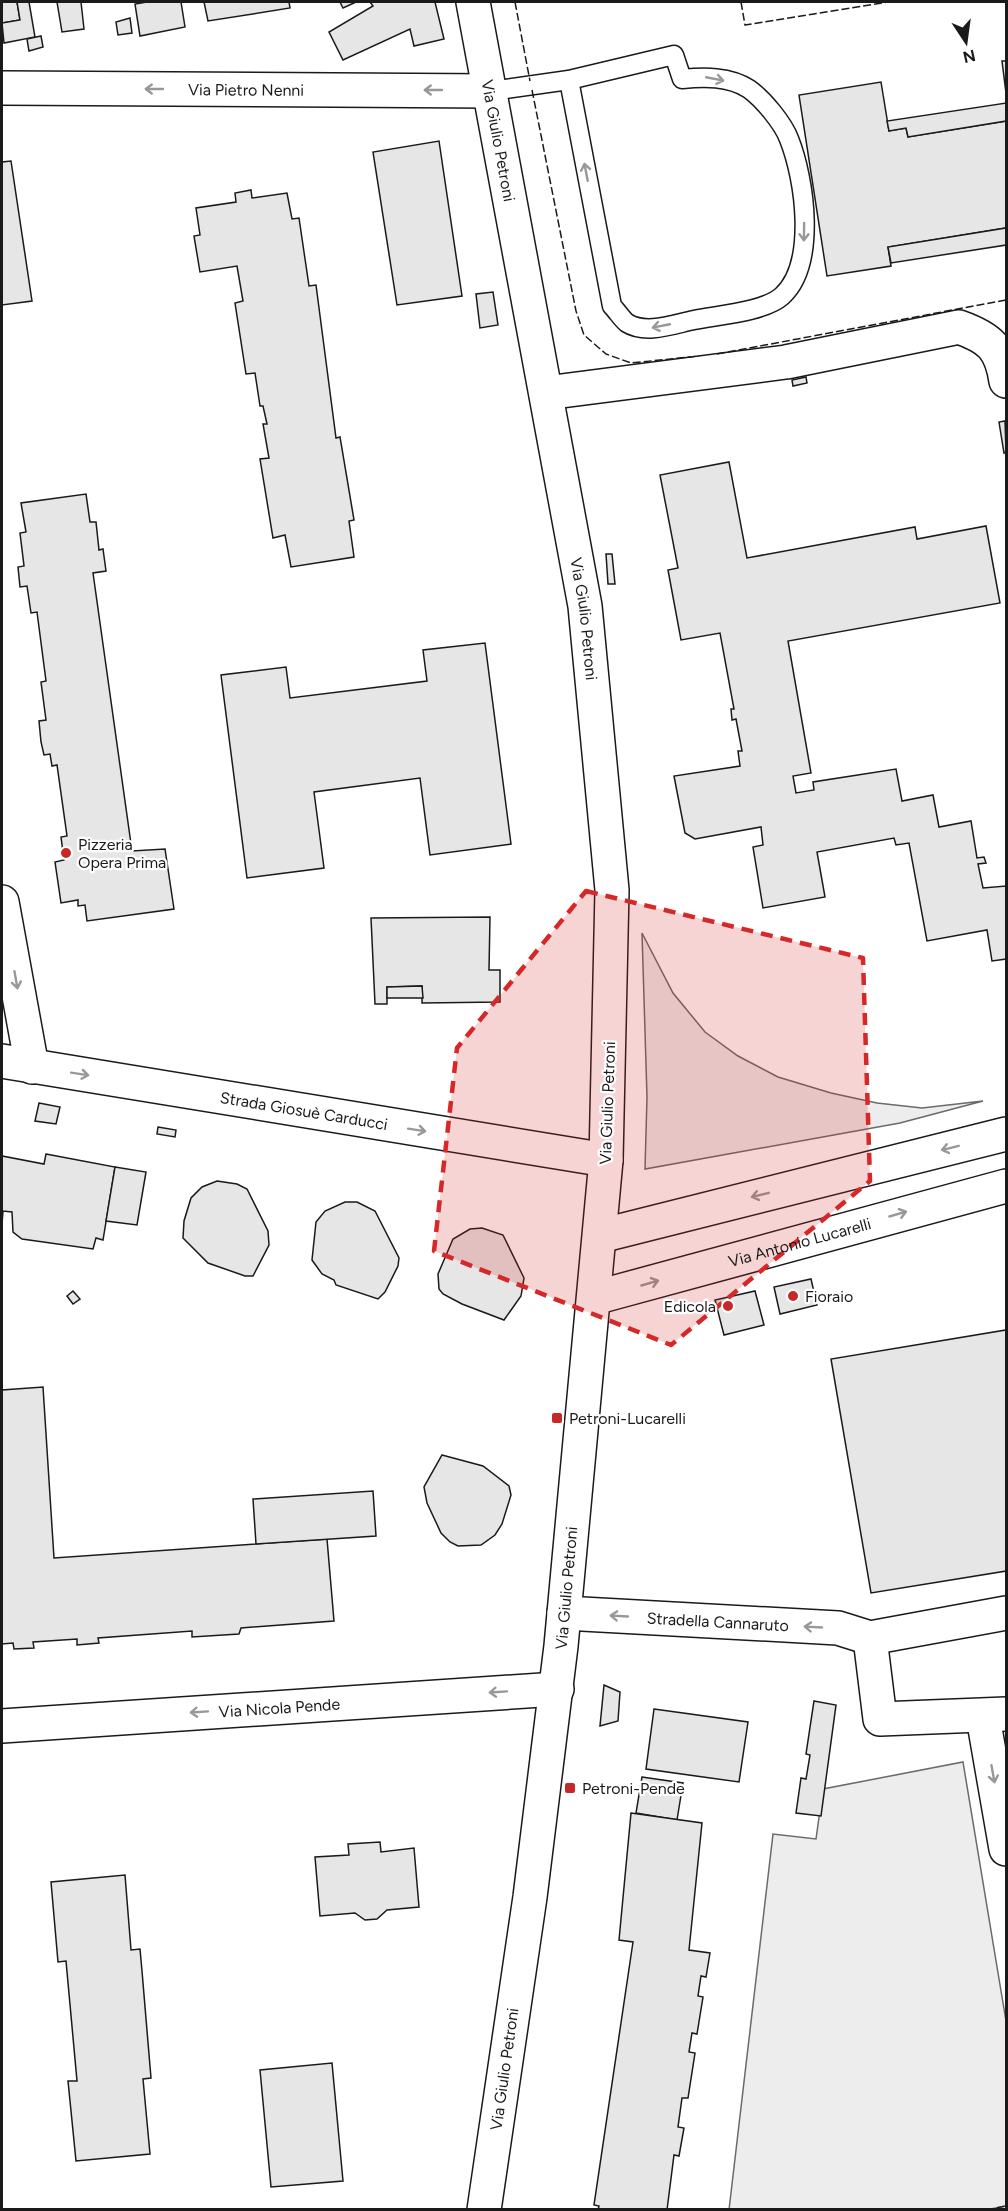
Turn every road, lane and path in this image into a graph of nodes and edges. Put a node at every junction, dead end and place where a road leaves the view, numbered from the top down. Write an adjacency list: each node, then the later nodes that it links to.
1 (473, 2): 4 (street, Via Giulio Petroni)
2 (569, 80): 2 (lane, one-way to 2); 4 (lane)
3 (2, 88): 4 (street, Via Pietro Nenni, one-way to 3)
4 (492, 90): 6 (street, Via Giulio Petroni)
5 (1006, 381): 6 (street)
6 (546, 393): 10 (street, Via Giulio Petroni)
7 (2, 902): 8 (street, one-way to 8)
8 (17, 1064): 10 (street, Strada Giosuè Carducci, one-way to 10)
9 (1006, 1134): 12 (street, one-way to 12)
10 (606, 1160): 12 (street, Via Giulio Petroni)
11 (1006, 1186): 13 (street, Via Antonio Lucarelli, one-way to 11)
12 (600, 1236): 13 (street, Via Giulio Petroni)
13 (594, 1298): 14 (street, Via Giulio Petroni)
14 (564, 1613): 16 (street, Stradella Cannaruto, one-way to 14); 17 (street, Via Giulio Petroni)
15 (1006, 1613): 16 (street, Stradella Cannaruto)
16 (870, 1638): 18 (street)
17 (557, 1689): 19 (street, Via Nicola Pende, one-way to 19); 21 (street, Via Giulio Petroni)
18 (995, 1715): 20 (street, one-way to 20)
19 (2, 1726)
20 (1006, 1849)
21 (484, 2210)

